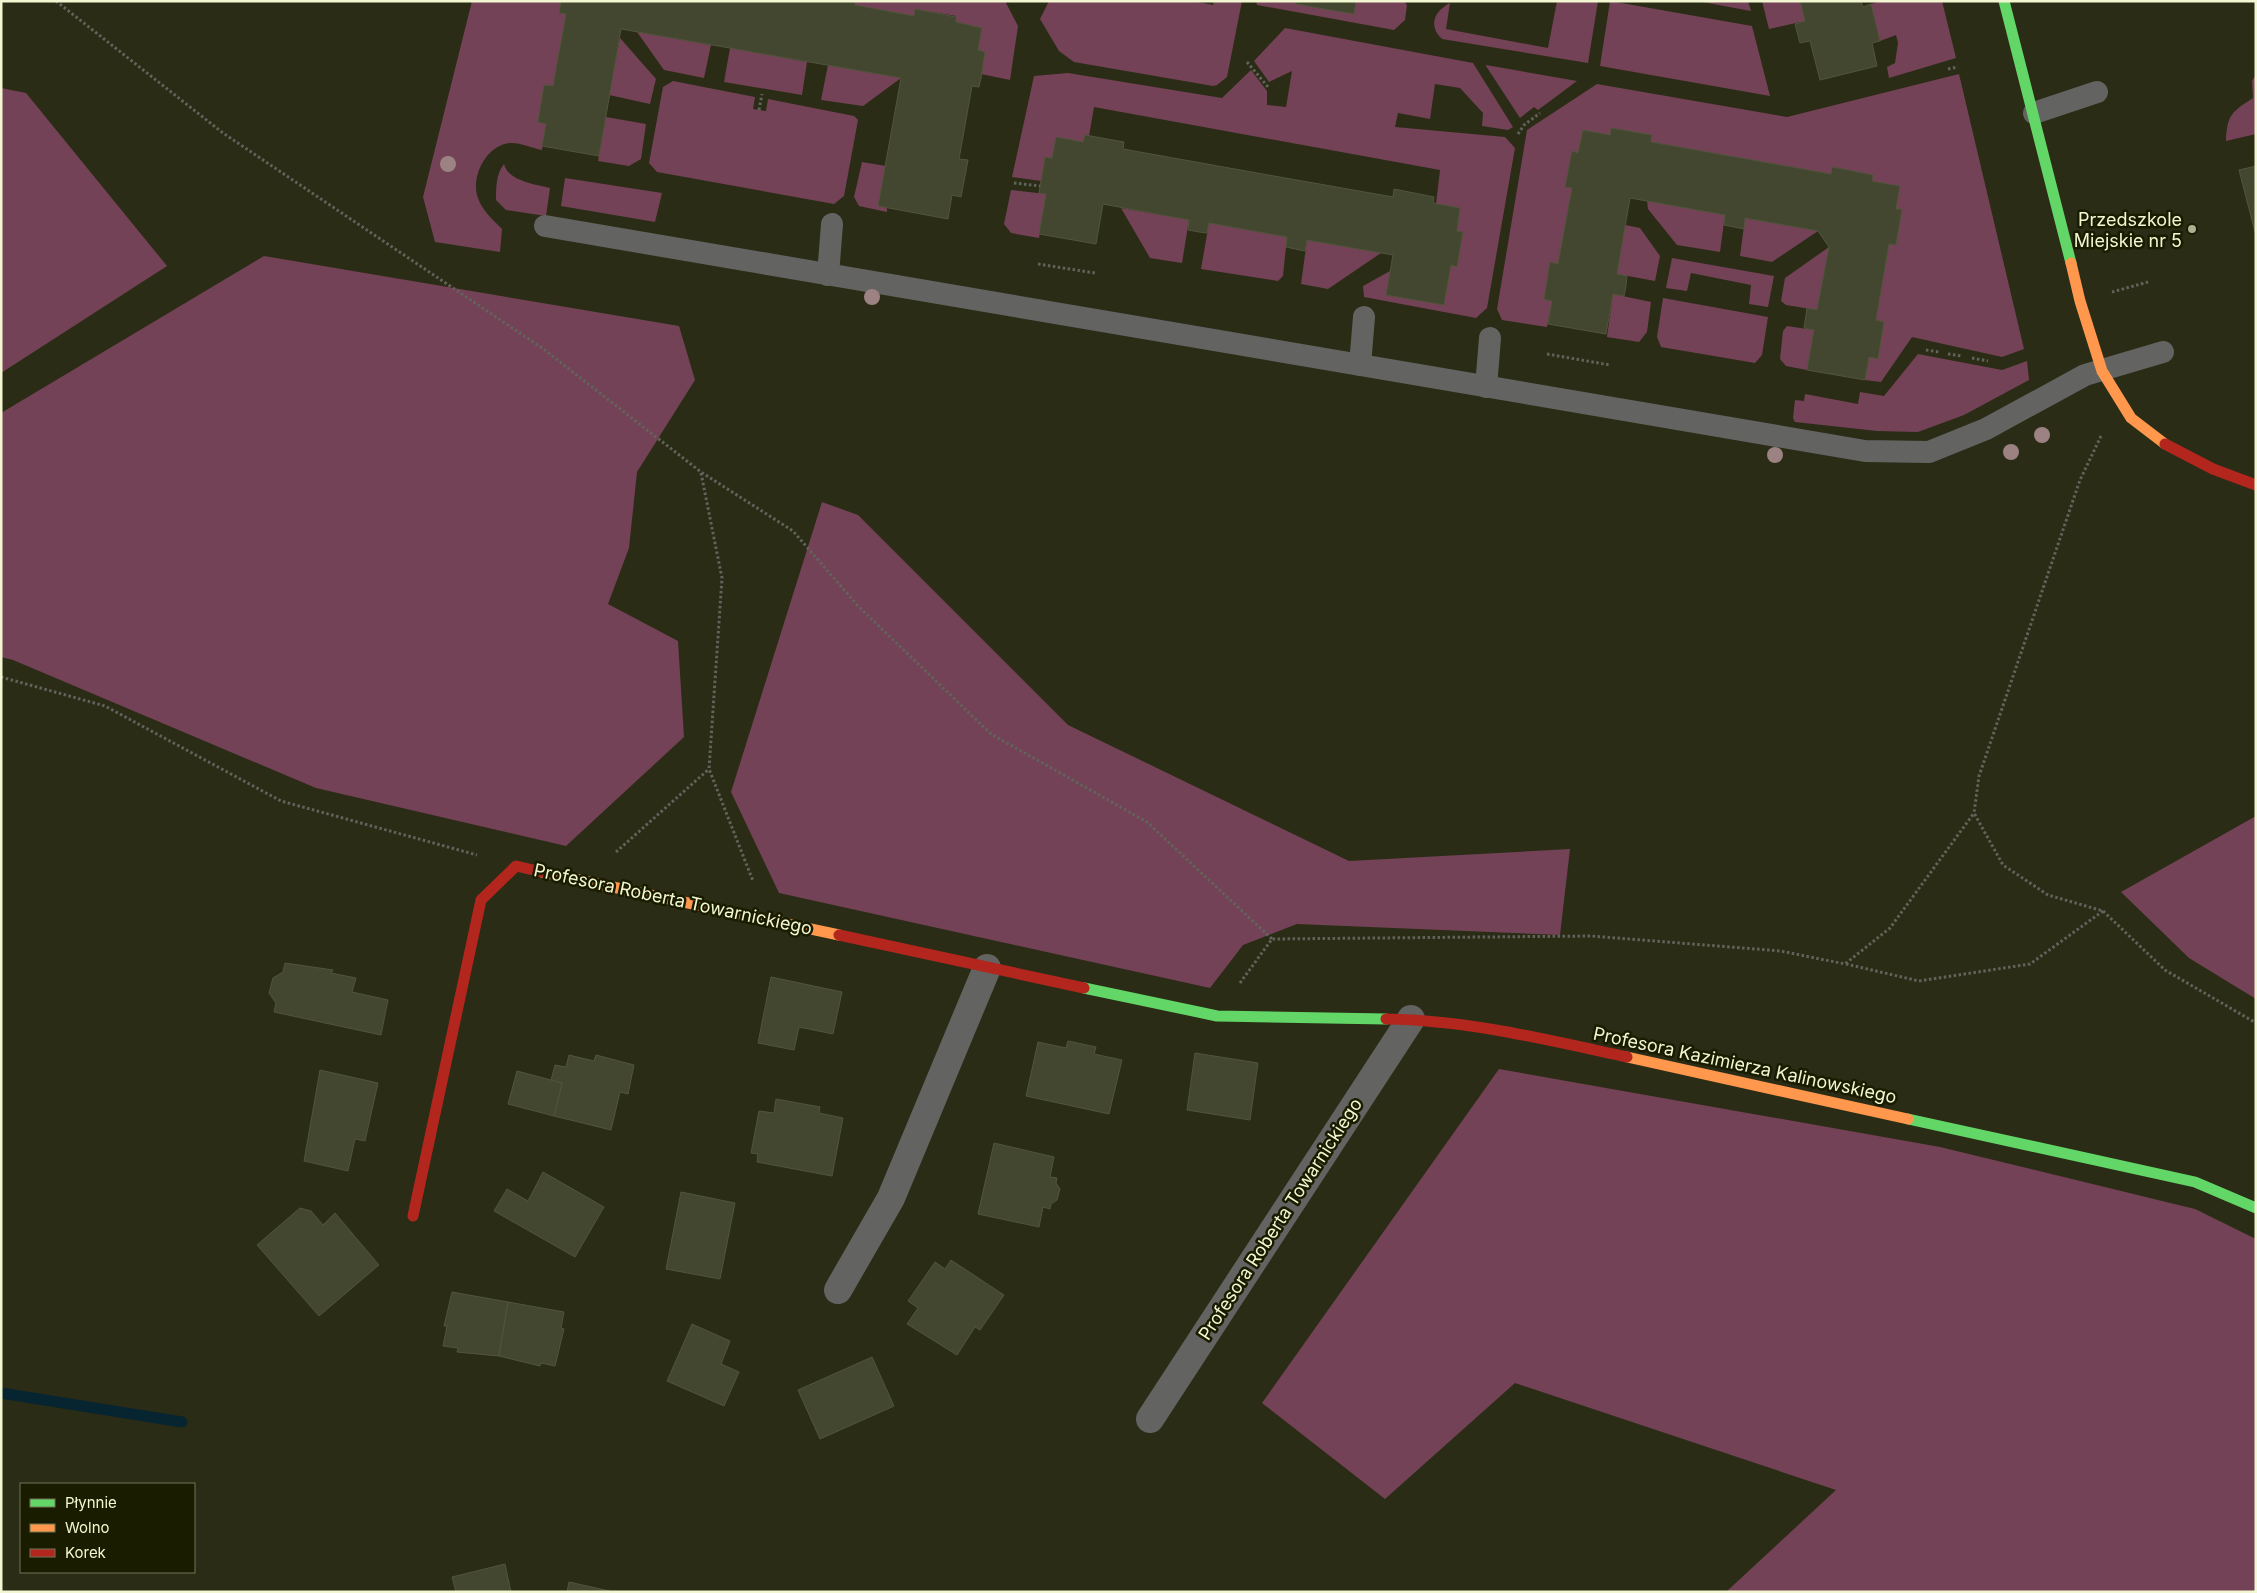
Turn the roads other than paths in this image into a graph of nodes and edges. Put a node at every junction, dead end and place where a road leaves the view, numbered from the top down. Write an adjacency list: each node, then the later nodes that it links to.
1 (2004, 1): 3 (street)
2 (2097, 92): 3 (lane)
3 (2034, 113): 11 (street)
4 (832, 224): 6 (lane)
5 (544, 226): 6 (lane)
6 (828, 275): 10 (lane)
7 (1364, 317): 10 (lane)
8 (1490, 338): 12 (lane)
9 (2163, 352): 11 (lane)
10 (1360, 365): 12 (lane)
11 (2102, 370): 12 (lane); 13 (street)
12 (1486, 387)
13 (2256, 484)
14 (987, 968): 15 (street, Profesora Roberta Towarnickiego); 18 (street, Profesora Roberta Towarnickiego); 19 (street)
15 (1217, 1016): 16 (street, Profesora Kazimierza Kalinowskiego)
16 (1410, 1019): 17 (street, Profesora Kazimierza Kalinowskiego); 20 (street, Profesora Roberta Towarnickiego)
17 (2256, 1208)
18 (413, 1216)
19 (838, 1290)
20 (1150, 1419)

